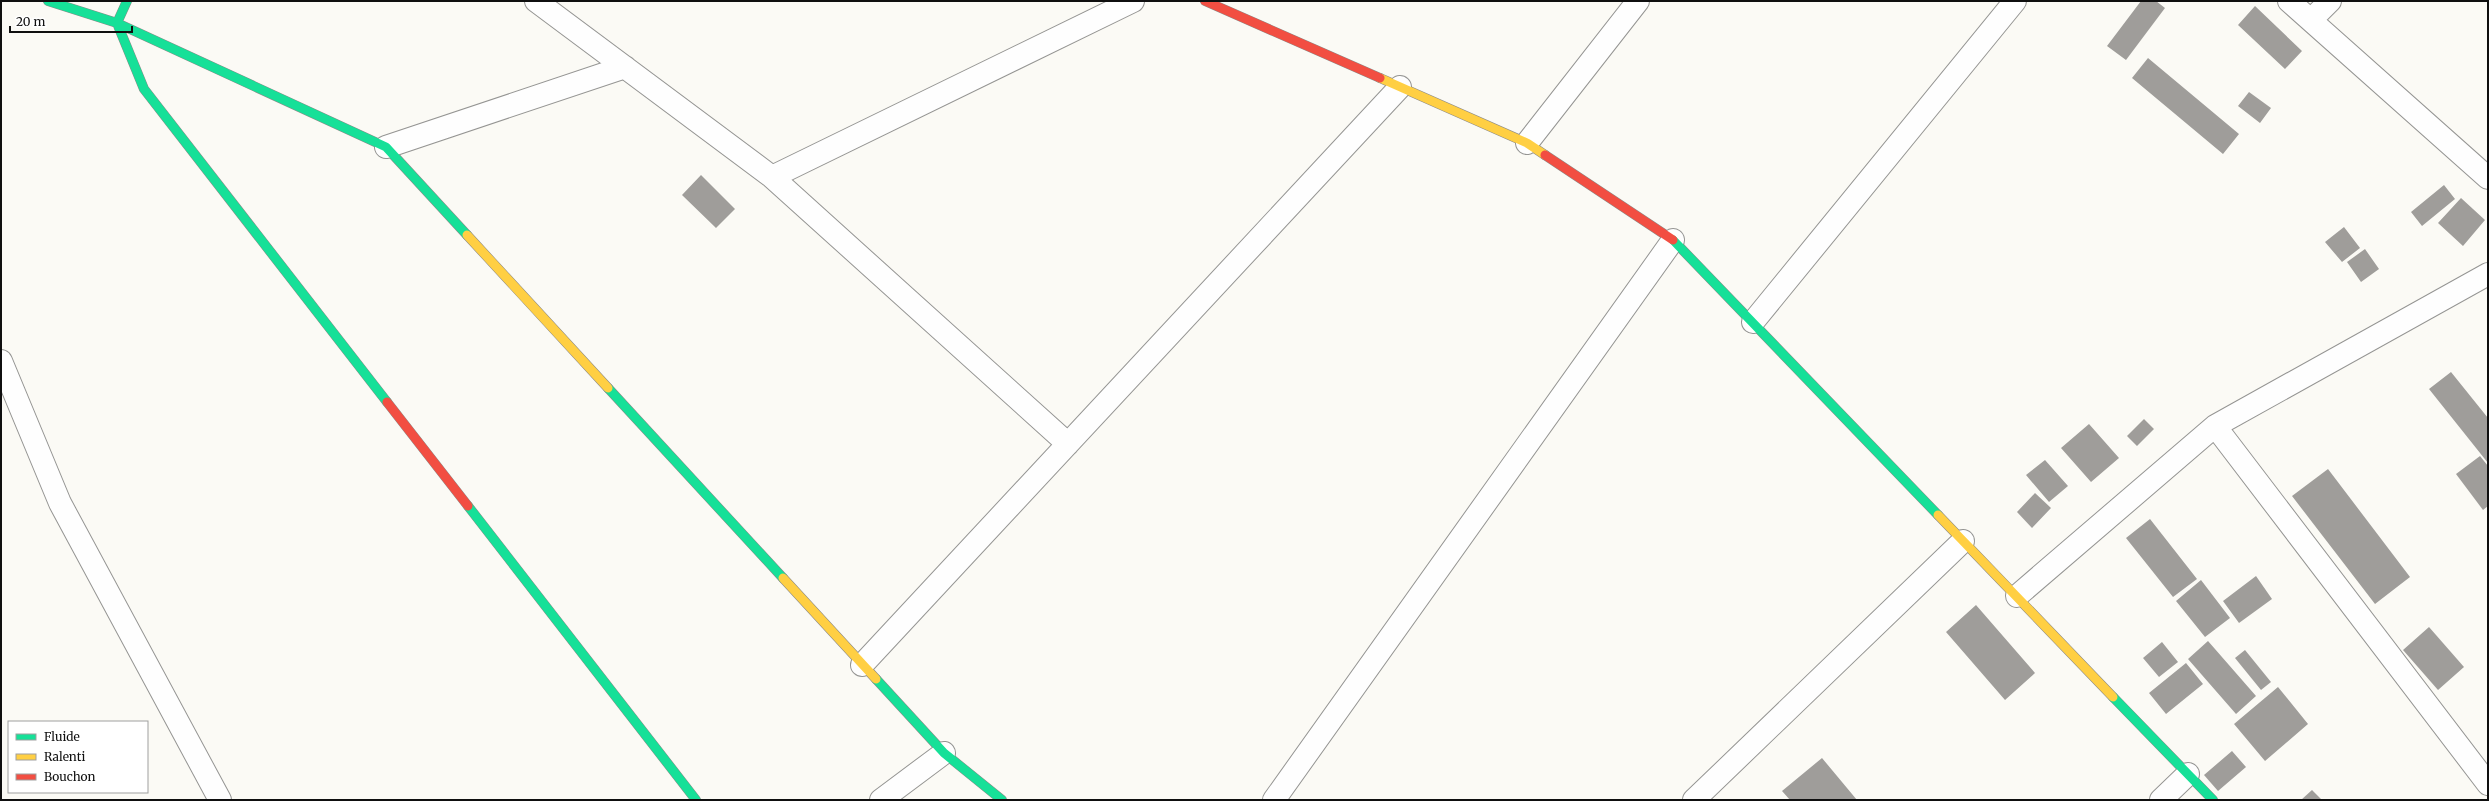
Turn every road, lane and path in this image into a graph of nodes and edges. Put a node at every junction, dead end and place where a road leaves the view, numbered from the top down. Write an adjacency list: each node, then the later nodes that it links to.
1 (48, 1): 11 (street)
2 (127, 1): 11 (street)
3 (536, 1): 12 (street)
4 (1133, 1): 16 (street)
5 (1205, 1): 13 (street)
6 (1638, 1): 14 (street)
7 (2015, 1): 20 (street)
8 (2289, 1): 10 (street)
9 (2330, 1): 10 (street)
10 (2310, 20): 17 (street)
11 (117, 23): 15 (street); 31 (street)
12 (625, 67): 15 (street); 16 (street)
13 (1400, 87): 14 (street); 23 (street)
14 (1527, 143): 18 (street)
15 (386, 147): 26 (street)
16 (772, 177): 23 (street)
17 (2488, 178)
18 (1673, 240): 20 (street); 34 (street)
19 (2488, 274): 22 (street)
20 (1752, 322): 24 (street)
21 (1, 361): 30 (street)
22 (2215, 426): 25 (street); 29 (street)
23 (1068, 444): 26 (street)
24 (1963, 541): 25 (street); 35 (street)
25 (2017, 596): 28 (street)
26 (862, 665): 27 (street)
27 (944, 753): 32 (street); 33 (street)
28 (2188, 774): 36 (street); 37 (street)
29 (2488, 784)
30 (220, 800)
31 (696, 800)
32 (880, 800)
33 (1002, 800)
34 (1274, 800)
35 (1694, 800)
36 (2161, 800)
37 (2213, 800)

